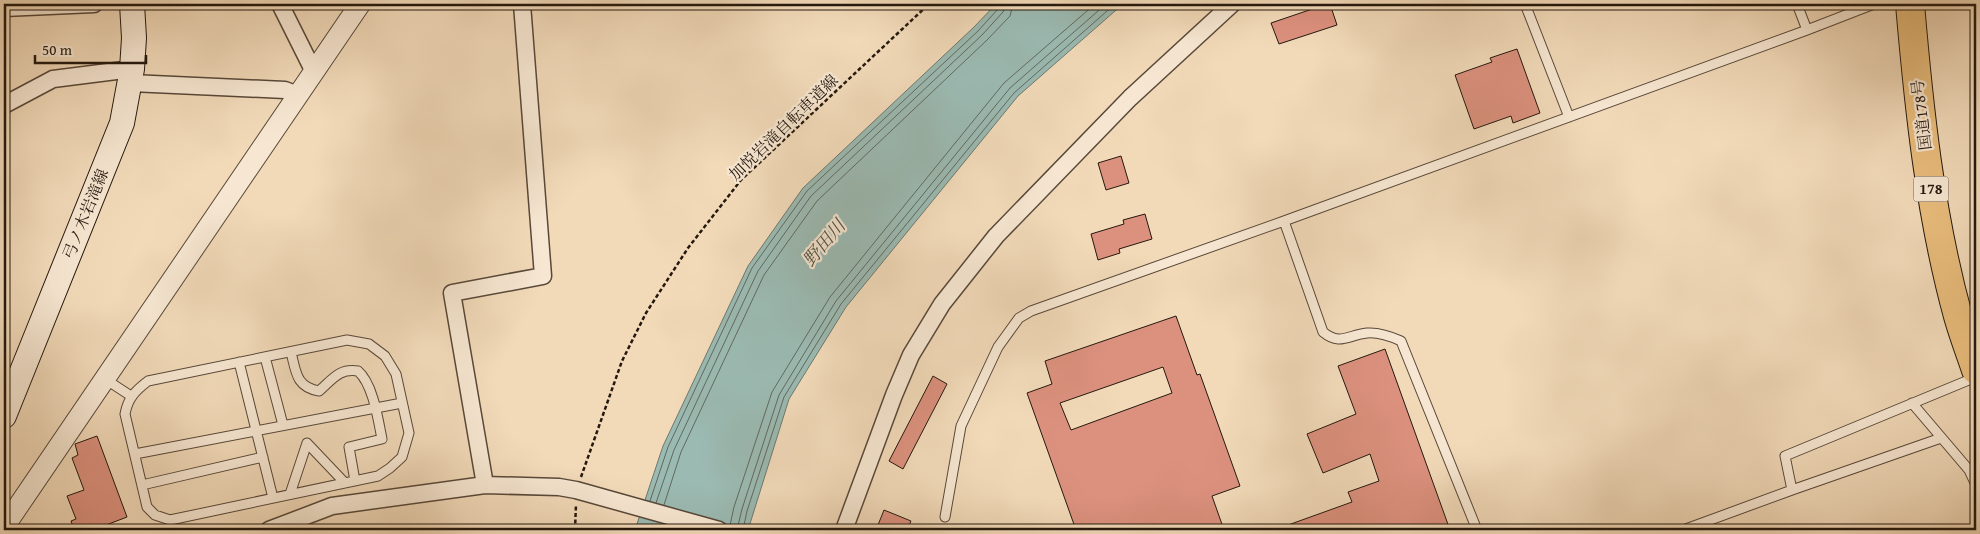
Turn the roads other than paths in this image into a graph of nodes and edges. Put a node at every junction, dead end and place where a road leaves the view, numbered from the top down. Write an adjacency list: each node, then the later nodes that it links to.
1 (94, 4): 11 (street)
2 (132, 4): 14 (main road, 弓ノ木岩滝線)
3 (280, 4): 13 (street)
4 (360, 4): 13 (street)
5 (522, 4): 40 (street)
6 (1232, 4): 48 (street)
7 (1525, 4): 17 (lane)
8 (1797, 4): 12 (lane)
9 (1874, 4): 12 (lane)
10 (1910, 4): 22 (highway, 国道178号 / 178)
11 (4, 8)
12 (1807, 30): 17 (lane)
13 (314, 72): 15 (street)
14 (132, 76): 15 (street); 16 (street); 23 (main road, 弓ノ木岩滝線)
15 (298, 95): 25 (street)
16 (4, 106)
17 (1569, 117): 18 (lane)
18 (1284, 221): 44 (lane); 49 (lane)
19 (291, 352): 20 (lane); 27 (lane); 29 (lane)
20 (265, 357): 21 (lane); 31 (lane)
21 (239, 362): 26 (lane); 32 (lane)
22 (1976, 370)
23 (12, 374): 30 (main road, 弓ノ木岩滝線)
24 (1976, 377): 28 (lane)
25 (105, 379): 26 (lane); 45 (street)
26 (132, 396): 34 (lane)
27 (402, 403): 29 (lane); 36 (lane)
28 (1912, 403): 33 (lane); 41 (lane)
29 (375, 408): 31 (lane); 36 (lane)
30 (4, 416)
31 (282, 425): 32 (lane)
32 (256, 430): 34 (lane); 35 (lane)
33 (1941, 438): 39 (lane); 41 (lane)
34 (135, 454): 38 (lane)
35 (263, 457): 38 (lane); 43 (lane)
36 (355, 481): 37 (lane)
37 (345, 483): 42 (lane); 42 (lane)
38 (142, 485): 43 (lane)
39 (1976, 485)
40 (485, 486): 46 (street); 47 (street)
41 (1792, 490): 50 (lane)
42 (290, 494): 43 (lane)
43 (273, 498)
44 (945, 517)
45 (4, 527)
46 (269, 530)
47 (719, 530)
48 (844, 530)
49 (1478, 530)
50 (1683, 530)

